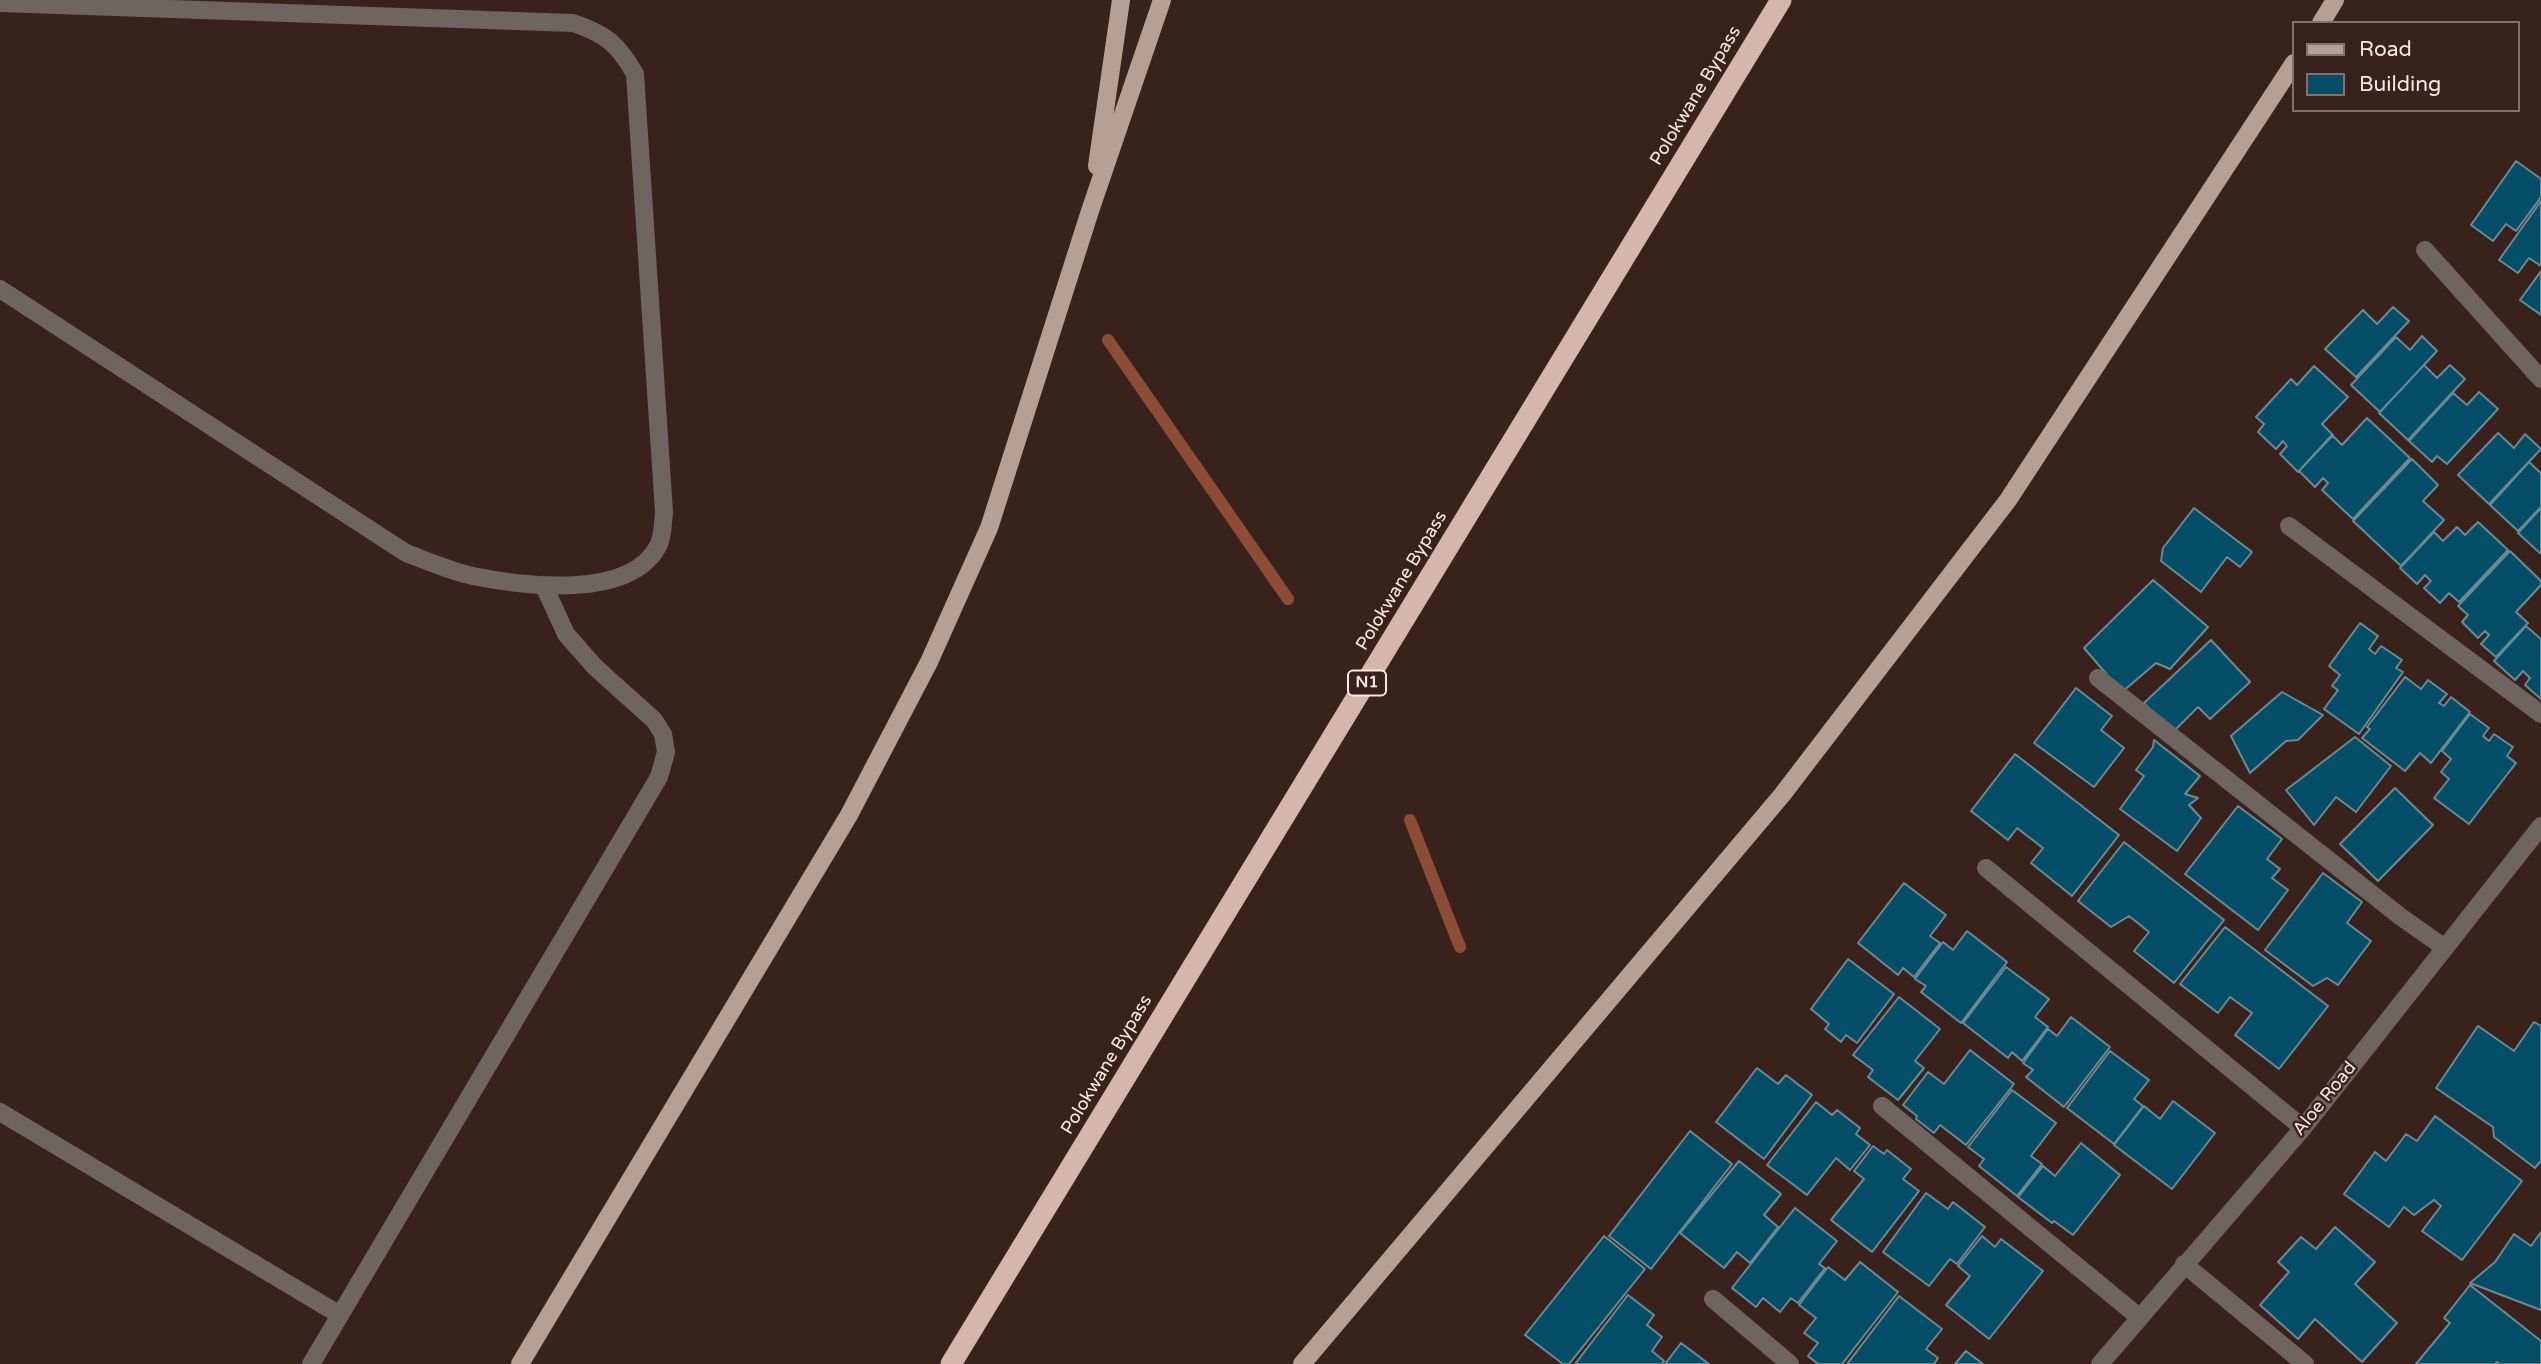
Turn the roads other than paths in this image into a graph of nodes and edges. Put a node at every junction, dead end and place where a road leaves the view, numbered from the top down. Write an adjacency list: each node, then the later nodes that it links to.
1 (1122, 0): 8 (main road)
2 (1162, 0): 8 (main road)
3 (1781, 0): 28 (highway, Polokwane Bypass / N1)
4 (2335, 1): 6 (main road)
5 (0, 4): 13 (street)
6 (2322, 21)
7 (2292, 66): 29 (main road)
8 (1090, 211): 27 (main road)
9 (2425, 250): 11 (street)
10 (0, 289): 13 (street)
11 (2541, 379)
12 (2289, 526): 15 (street)
13 (544, 586): 24 (street)
14 (2098, 678): 18 (street)
15 (2541, 714)
16 (2541, 826): 18 (street, Aloe Road)
17 (1986, 868): 21 (street)
18 (2445, 948): 21 (street, Aloe Road)
19 (1882, 1106): 25 (street)
20 (0, 1112): 24 (street)
21 (2303, 1128): 22 (street, Aloe Road)
22 (2184, 1264): 25 (street, Aloe Road); 32 (street)
23 (1713, 1299): 30 (street)
24 (340, 1315): 26 (street)
25 (2139, 1317): 31 (street, Aloe Road)
26 (311, 1364)
27 (520, 1364)
28 (951, 1364)
29 (1302, 1364)
30 (1790, 1364)
31 (2100, 1364)
32 (2305, 1364)

